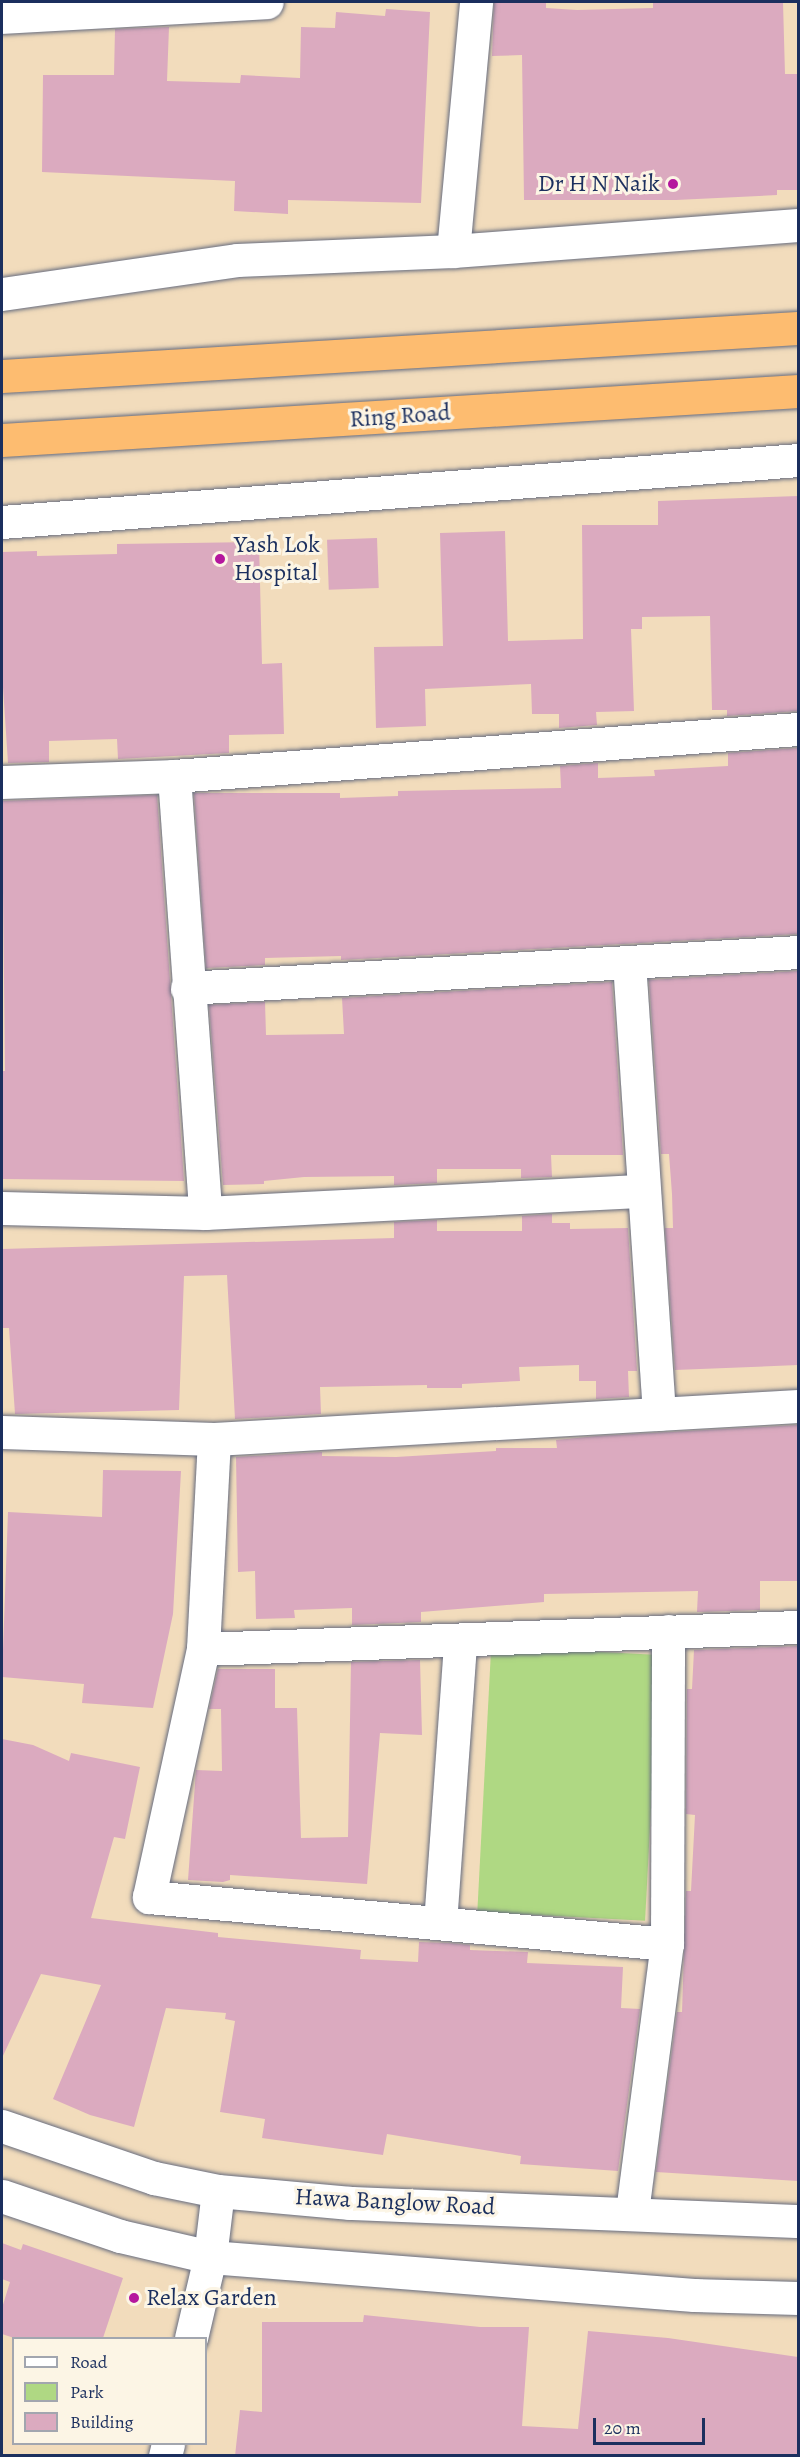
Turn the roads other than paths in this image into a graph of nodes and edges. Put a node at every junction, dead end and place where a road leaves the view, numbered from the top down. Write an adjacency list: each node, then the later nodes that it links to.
1 (255, 2): 3 (street)
2 (476, 2): 5 (street)
3 (2, 17)
4 (798, 225): 5 (street)
5 (453, 251): 6 (street)
6 (2, 294)
7 (798, 328): 8 (highway)
8 (2, 376)
9 (798, 391): 10 (highway, Ring Road)
10 (2, 440)
11 (798, 460): 12 (street)
12 (2, 522)
13 (798, 729): 14 (street)
14 (174, 776): 15 (street); 18 (street)
15 (2, 782)
16 (798, 952): 17 (street)
17 (629, 962): 18 (street); 19 (street)
18 (187, 988): 21 (street)
19 (643, 1191): 21 (street); 23 (street)
20 (2, 1208): 21 (street)
21 (205, 1213)
22 (798, 1406): 23 (street)
23 (659, 1414): 25 (street)
24 (2, 1433): 25 (street)
25 (214, 1438): 29 (street)
26 (798, 1627): 27 (street)
27 (668, 1631): 28 (street); 31 (street)
28 (460, 1641): 29 (street); 30 (street)
29 (203, 1649): 30 (street)
30 (440, 1923): 31 (street)
31 (667, 1944): 35 (street)
32 (2, 2126): 33 (street, Hawa Banglow Road)
33 (218, 2191): 35 (street, Hawa Banglow Road); 37 (street)
34 (2, 2196): 37 (street)
35 (632, 2212): 36 (street, Hawa Banglow Road)
36 (798, 2221)
37 (210, 2257): 38 (street); 39 (street)
38 (798, 2298)
39 (191, 2337)

